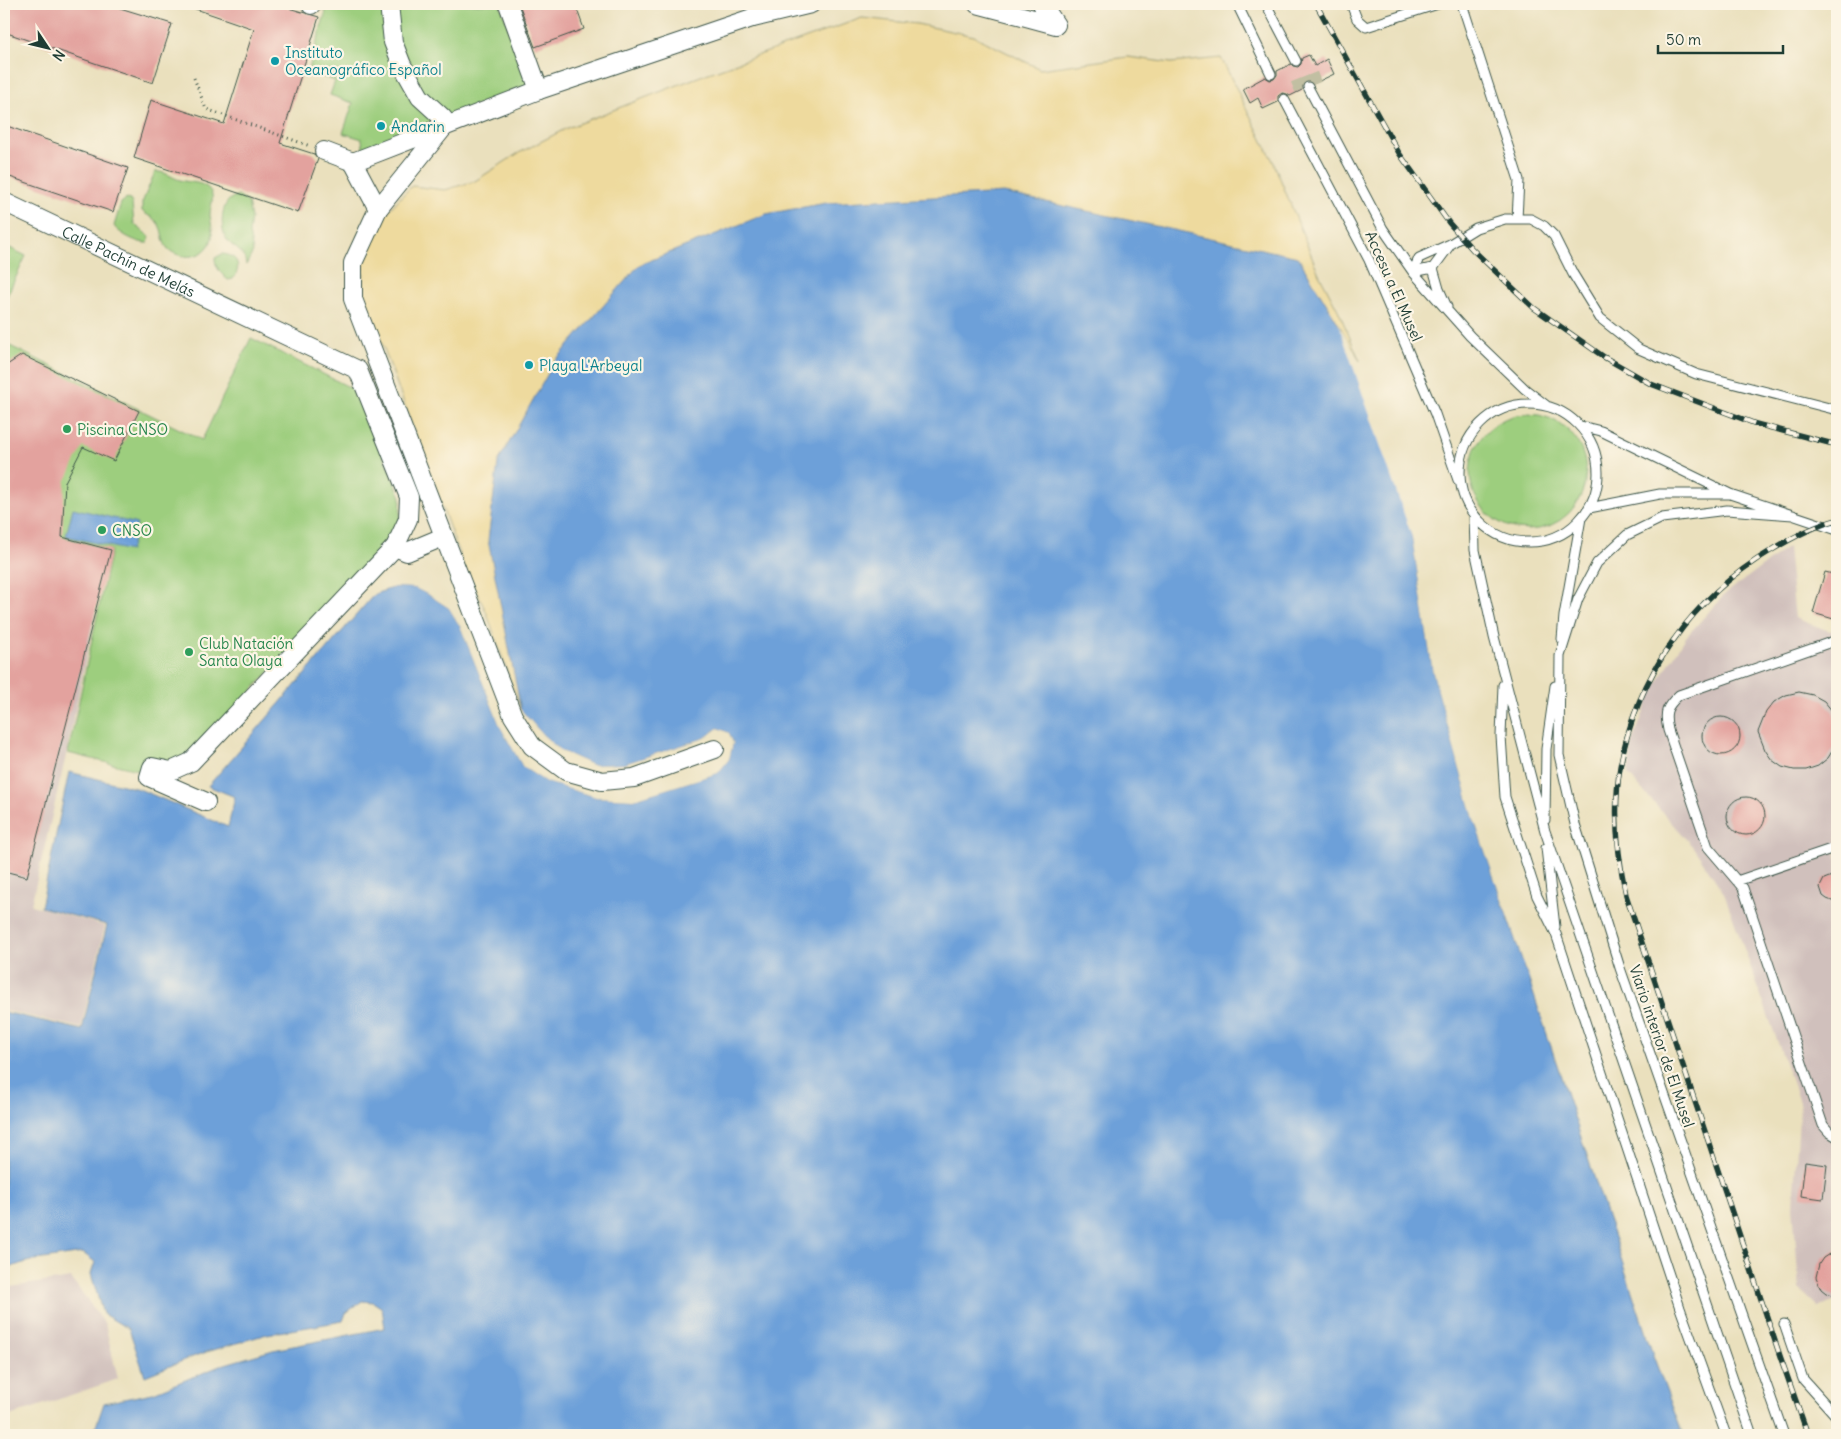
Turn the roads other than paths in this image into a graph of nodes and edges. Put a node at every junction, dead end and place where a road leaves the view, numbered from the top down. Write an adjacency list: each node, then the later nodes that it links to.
1 (389, 4): 18 (street)
2 (508, 4): 16 (street)
3 (768, 4): 12 (street)
4 (811, 4): 12 (street)
5 (977, 4): 6 (street)
6 (1042, 4)
7 (1236, 4): 14 (lane)
8 (1266, 4): 13 (lane)
9 (1351, 4): 10 (lane)
10 (1438, 4)
11 (1462, 4): 23 (lane)
12 (752, 18): 16 (street)
13 (1296, 61)
14 (1271, 74)
15 (1308, 86): 26 (lane, Accesu a El Musel)
16 (539, 90): 18 (street)
17 (1284, 99): 33 (lane, Accesu a El Musel)
18 (444, 127): 20 (street); 22 (street)
19 (324, 151): 20 (street)
20 (353, 162): 22 (street)
21 (4, 202): 29 (street, Calle Pachín de Melás)
22 (378, 209): 28 (street)
23 (1516, 219): 24 (lane); 31 (lane)
24 (1450, 244): 25 (lane); 26 (lane)
25 (1433, 268): 26 (lane); 27 (lane)
26 (1412, 272): 27 (lane, Accesu a El Musel)
27 (1452, 316): 30 (lane, Accesu a El Musel)
28 (378, 363): 29 (street); 40 (street)
29 (358, 370): 41 (street)
30 (1548, 406): 32 (lane, Accesu a El Musel); 33 (lane, Accesu a El Musel)
31 (1837, 410)
32 (1581, 426): 34 (lane); 35 (lane, Accesu a El Musel)
33 (1462, 491): 37 (lane, Accesu a El Musel)
34 (1730, 494): 35 (lane); 36 (lane)
35 (1589, 508): 38 (lane, Accesu a El Musel)
36 (1793, 514): 39 (lane); 43 (lane, Viario interior de El Musel)
37 (1474, 515): 38 (lane, Accesu a El Musel); 44 (lane, Viario interior de El Musel)
38 (1582, 518): 43 (lane, Viario interior de El Musel)
39 (1837, 530)
40 (443, 537): 41 (street); 45 (street)
41 (395, 547): 46 (street)
42 (1837, 640): 49 (lane)
43 (1560, 656): 47 (lane, Viario interior de El Musel); 56 (lane, Viario interior de El Musel)
44 (1503, 675): 47 (lane, Viario interior de El Musel); 50 (lane, Viario interior de El Musel)
45 (715, 749)
46 (206, 802)
47 (1544, 831): 50 (lane, Viario interior de El Musel); 55 (lane, Viario interior de El Musel)
48 (1837, 847): 49 (lane)
49 (1737, 881): 51 (lane)
50 (1556, 934): 54 (lane, Viario interior de El Musel)
51 (1837, 1137)
52 (1784, 1324): 53 (lane)
53 (1837, 1417)
54 (1726, 1435)
55 (1752, 1435)
56 (1784, 1435)

